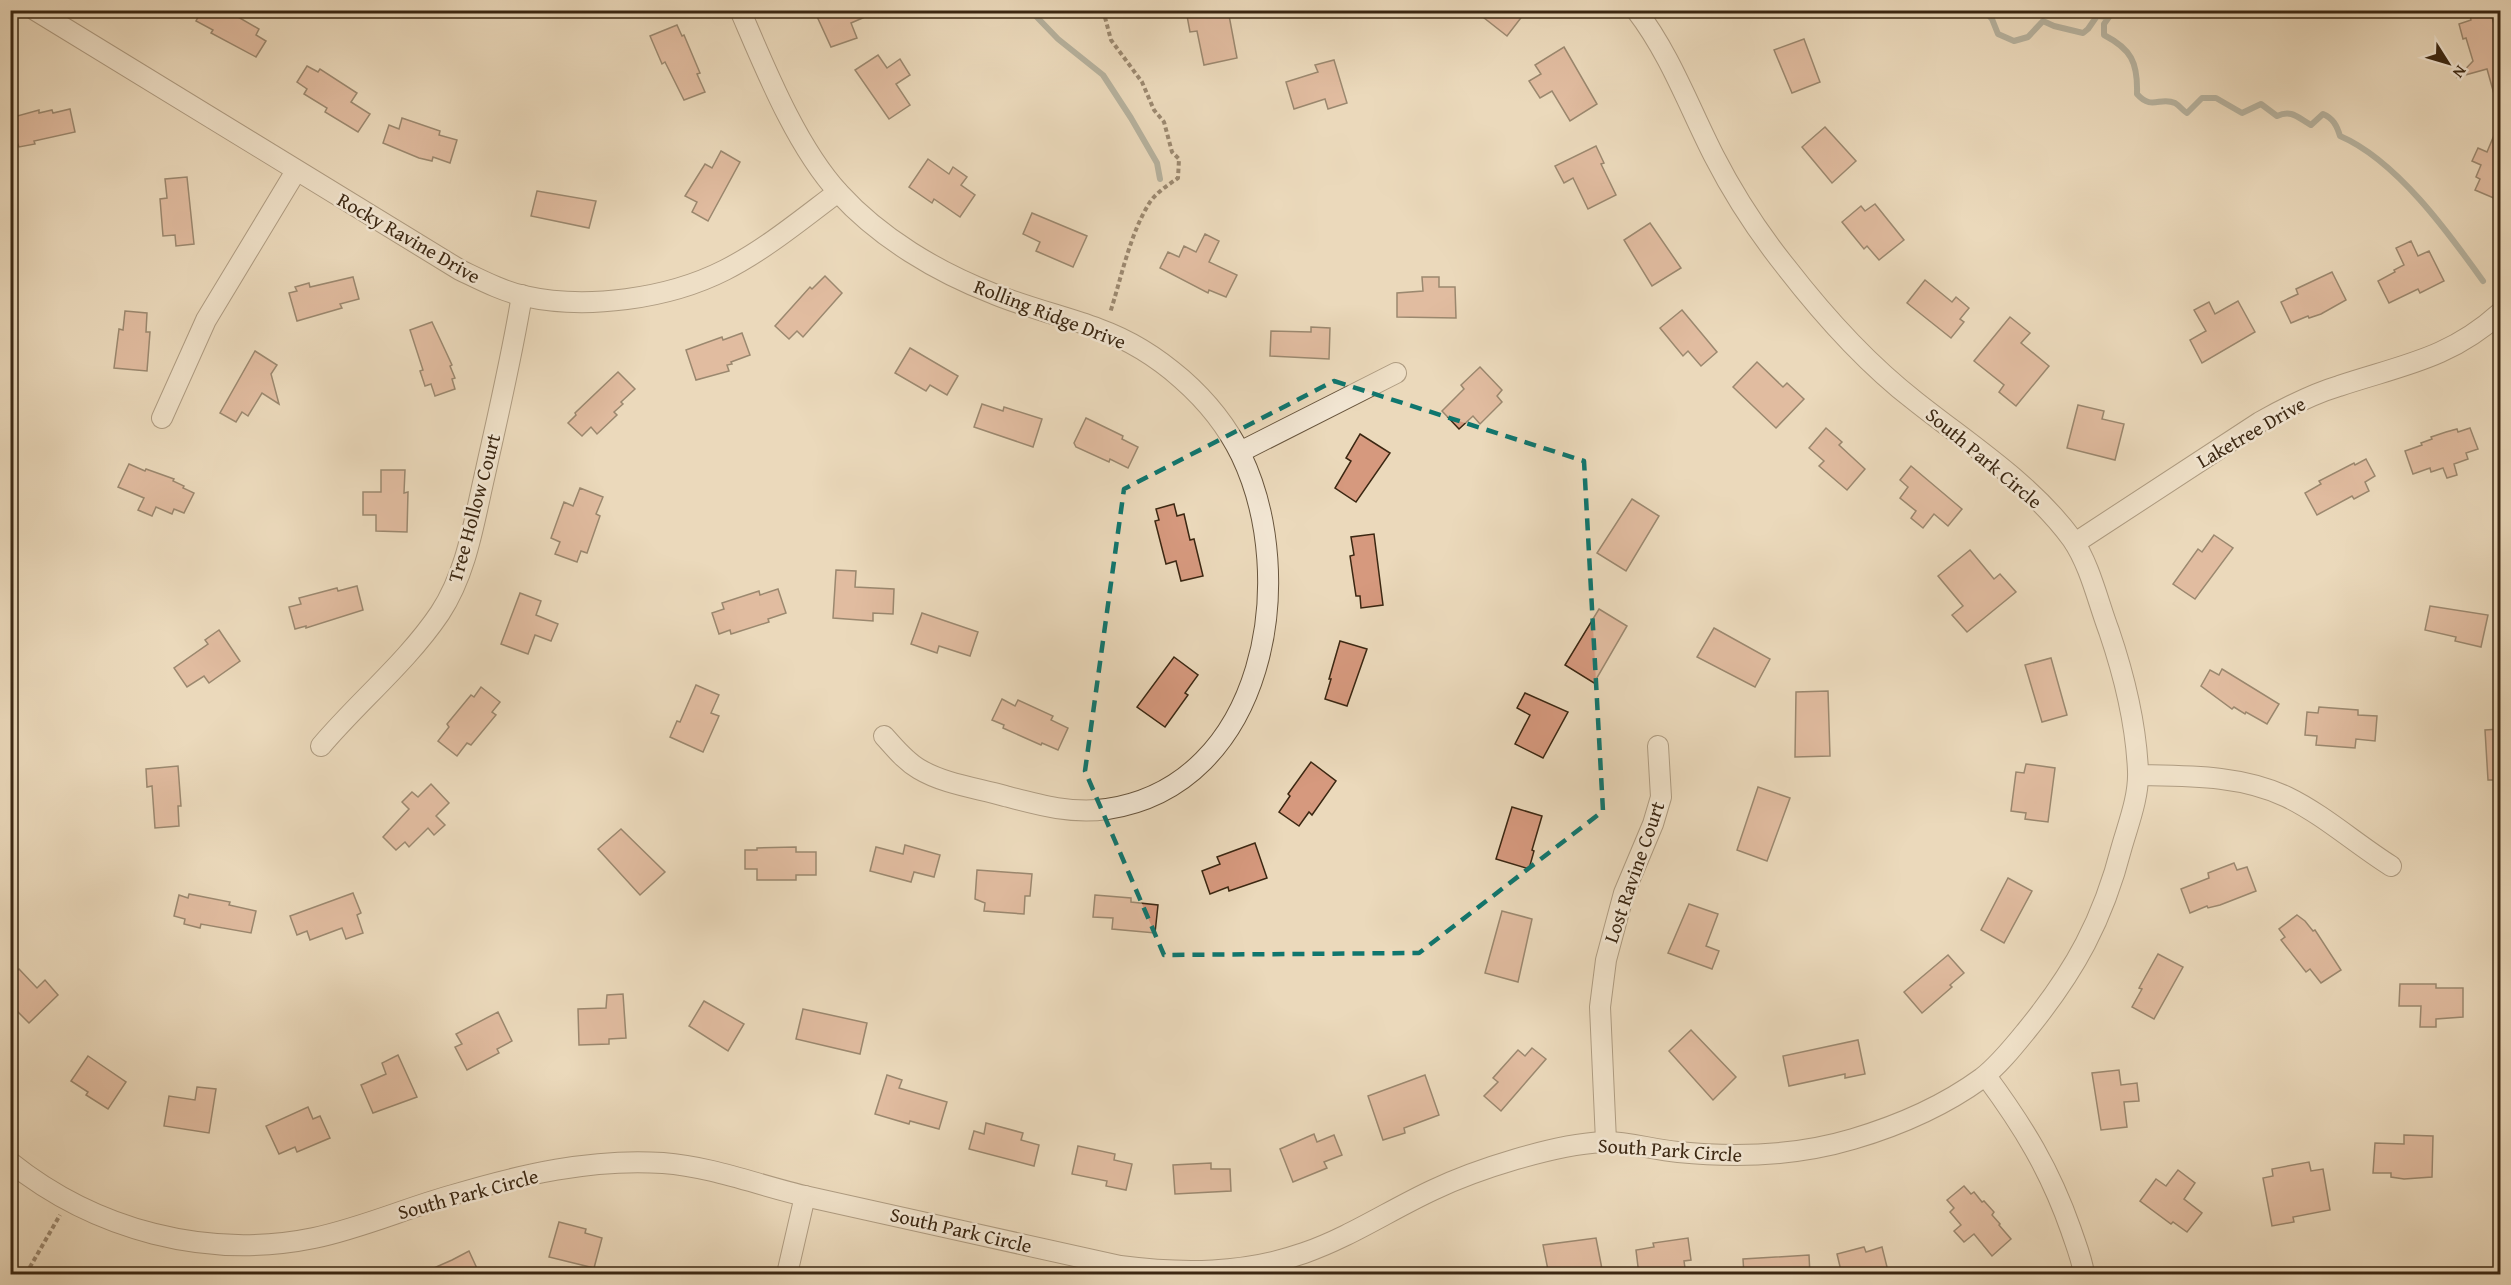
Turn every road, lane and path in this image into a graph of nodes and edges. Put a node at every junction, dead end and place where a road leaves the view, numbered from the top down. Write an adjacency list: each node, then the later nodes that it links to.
1 (35, 10): 5 (street, Rocky Ravine Drive)
2 (740, 10): 6 (street, Rolling Ridge Drive)
3 (1103, 10): 9 (path)
4 (1636, 10): 13 (street, South Park Circle)
5 (296, 171): 7 (street, Rocky Ravine Drive); 11 (street)
6 (838, 192): 7 (street, Rocky Ravine Drive); 9 (street, Rolling Ridge Drive)
7 (522, 295): 15 (street, Tree Hollow Court)
8 (2500, 313): 13 (street, Laketree Drive)
9 (1104, 331): 12 (street, Rolling Ridge Drive)
10 (1396, 373): 12 (street)
11 (162, 418)
12 (1240, 452): 14 (street, Rolling Ridge Drive)
13 (2075, 543): 17 (street, South Park Circle)
14 (884, 736)
15 (321, 746)
16 (1658, 746): 20 (street, Lost Ravine Court)
17 (2139, 775): 18 (street); 19 (street, South Park Circle)
18 (2391, 866)
19 (1986, 1076): 20 (street, South Park Circle); 26 (street)
20 (1606, 1142): 22 (street, South Park Circle)
21 (10, 1162): 23 (street, South Park Circle)
22 (805, 1196): 23 (street, South Park Circle); 25 (street)
23 (69, 1201): 24 (path)
24 (26, 1275)
25 (787, 1275)
26 (2084, 1275)

